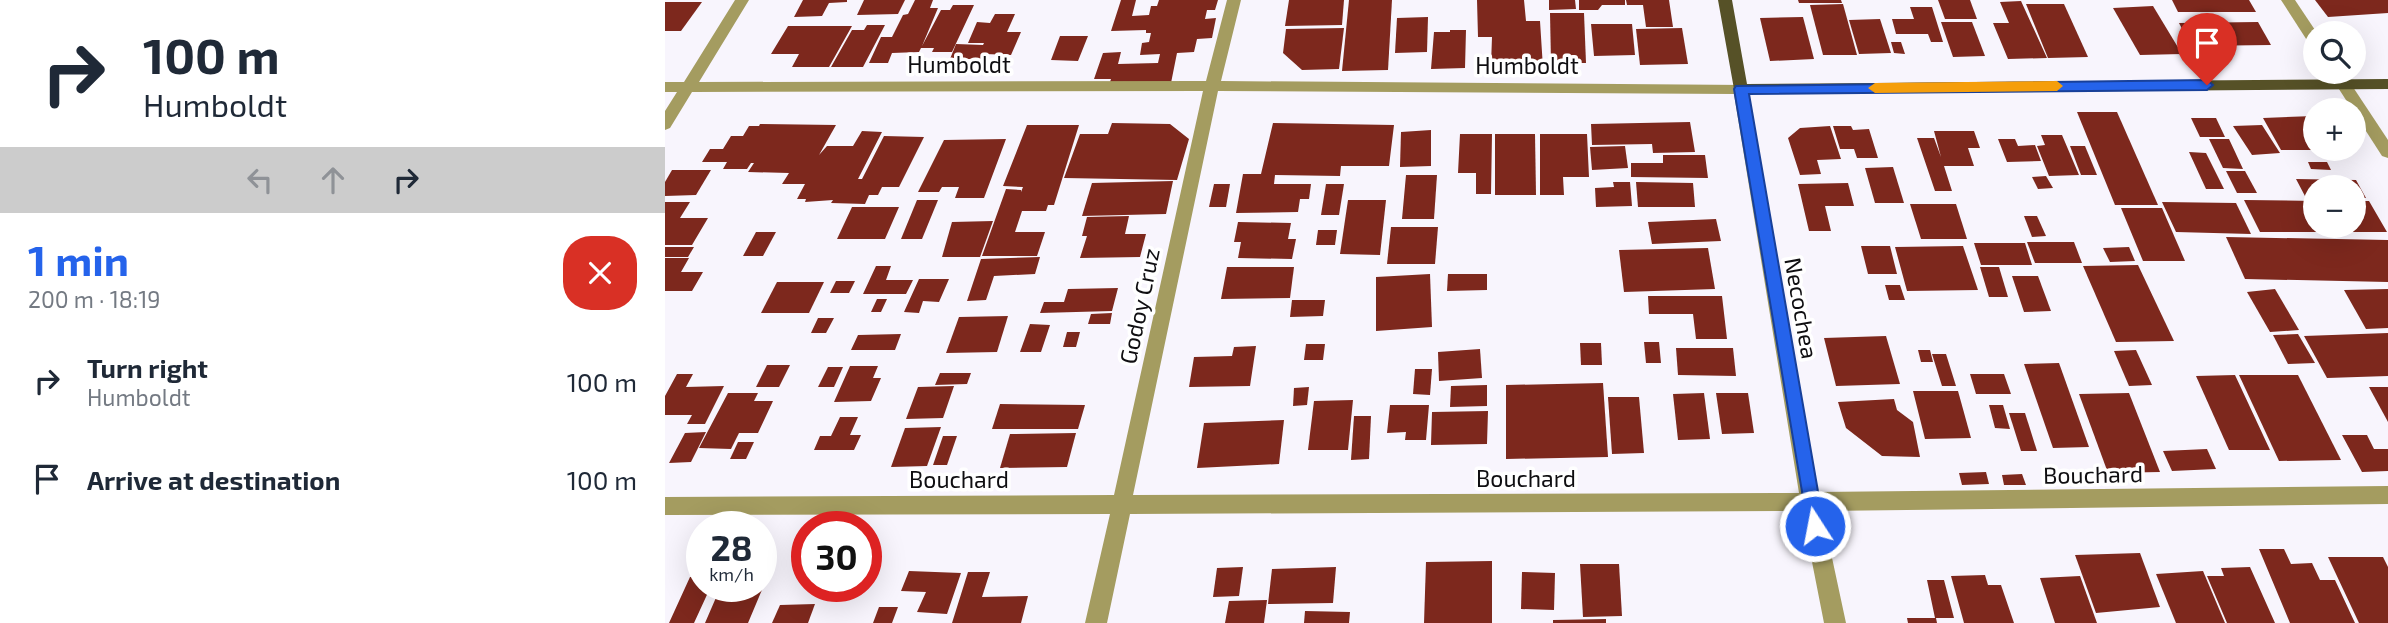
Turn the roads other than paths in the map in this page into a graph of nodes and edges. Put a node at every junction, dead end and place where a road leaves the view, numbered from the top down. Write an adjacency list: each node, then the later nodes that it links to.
1 (742, 0): 12 (street)
2 (1234, 0): 10 (street, Godoy Cruz)
3 (1725, 0): 13 (main road, Necochea)
4 (2288, 0): 5 (street)
5 (2303, 23)
6 (2303, 79): 13 (main road, Humboldt)
7 (2366, 81): 9 (main road, Humboldt)
8 (2343, 84): 15 (street)
9 (2388, 84)
10 (1212, 86): 12 (street, Humboldt); 13 (street, Humboldt); 18 (street, Godoy Cruz)
11 (665, 87): 12 (street, Humboldt)
12 (689, 87): 14 (street)
13 (1741, 89): 17 (street, Necochea)
14 (665, 124)
15 (2388, 152)
16 (2388, 495): 17 (street, Bouchard)
17 (1810, 502): 18 (street, Bouchard); 21 (street, Necochea)
18 (1122, 503): 19 (street, Bouchard); 20 (street, Godoy Cruz)
19 (665, 506)
20 (1096, 623)
21 (1835, 623)

